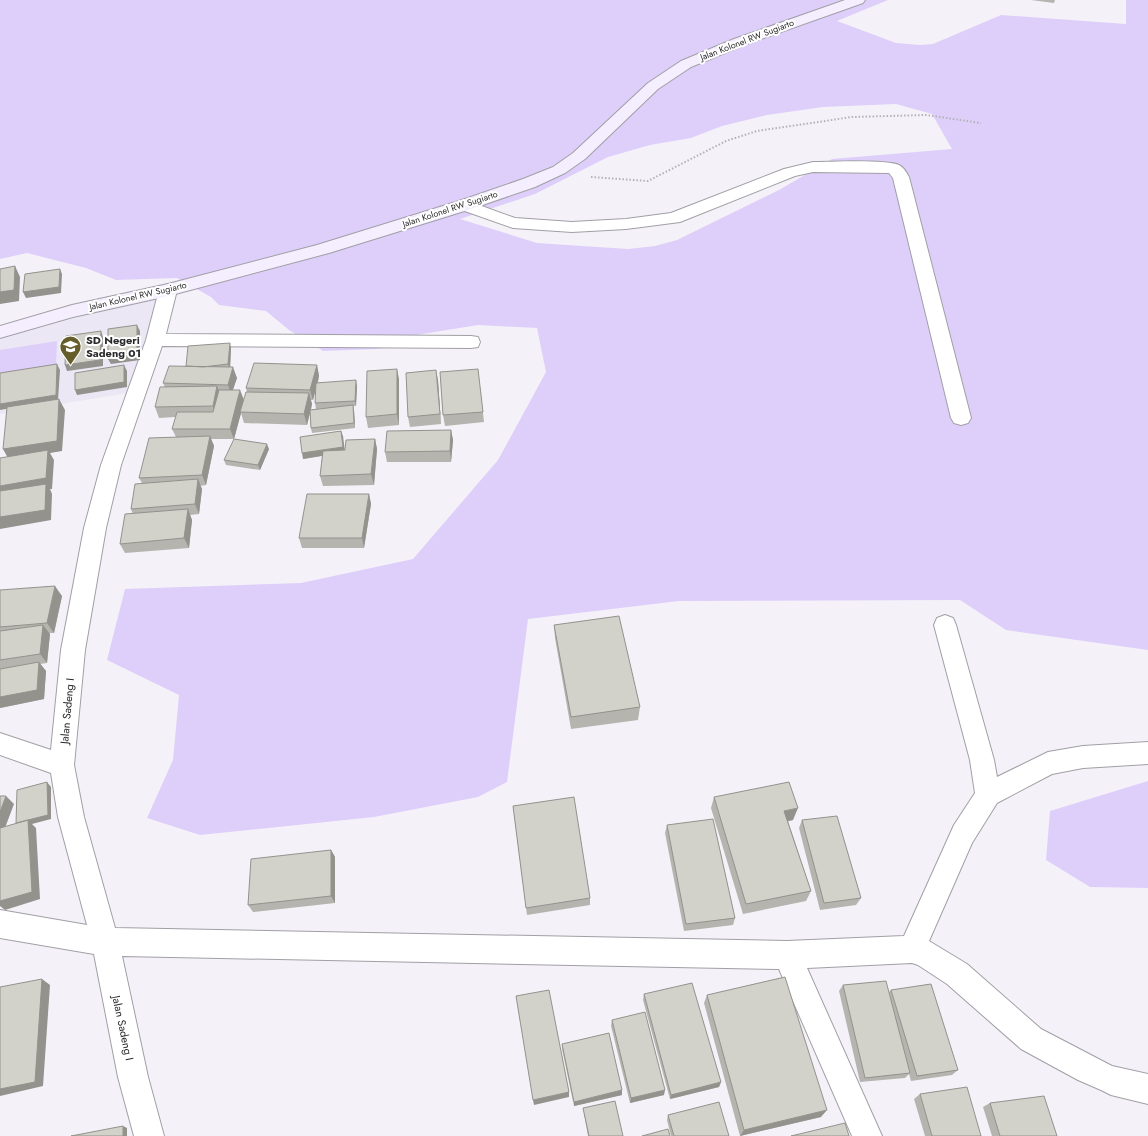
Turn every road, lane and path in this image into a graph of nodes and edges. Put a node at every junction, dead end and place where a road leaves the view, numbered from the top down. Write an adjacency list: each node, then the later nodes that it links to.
1 (858, 0): 3 (main road, Jalan Kolonel RW Sugiarto)
2 (981, 123): 3 (path)
3 (559, 170): 4 (main road, Jalan Kolonel RW Sugiarto)
4 (465, 205): 5 (main road, Jalan Kolonel RW Sugiarto); 9 (street)
5 (168, 290): 6 (main road, Jalan Kolonel RW Sugiarto); 7 (street, Jalan Sadeng I)
6 (0, 332)
7 (155, 340): 8 (street); 13 (street, Jalan Sadeng I)
8 (471, 342)
9 (961, 418)
10 (945, 625): 14 (street)
11 (0, 744): 13 (street)
12 (1148, 753): 14 (street)
13 (62, 765): 16 (street, Jalan Sadeng I)
14 (988, 795): 17 (street)
15 (0, 924): 16 (street)
16 (105, 942): 18 (street); 20 (street, Jalan Sadeng I)
17 (912, 949): 18 (street); 19 (street)
18 (787, 955): 21 (street)
19 (1148, 1089)
20 (149, 1136)
21 (867, 1136)

